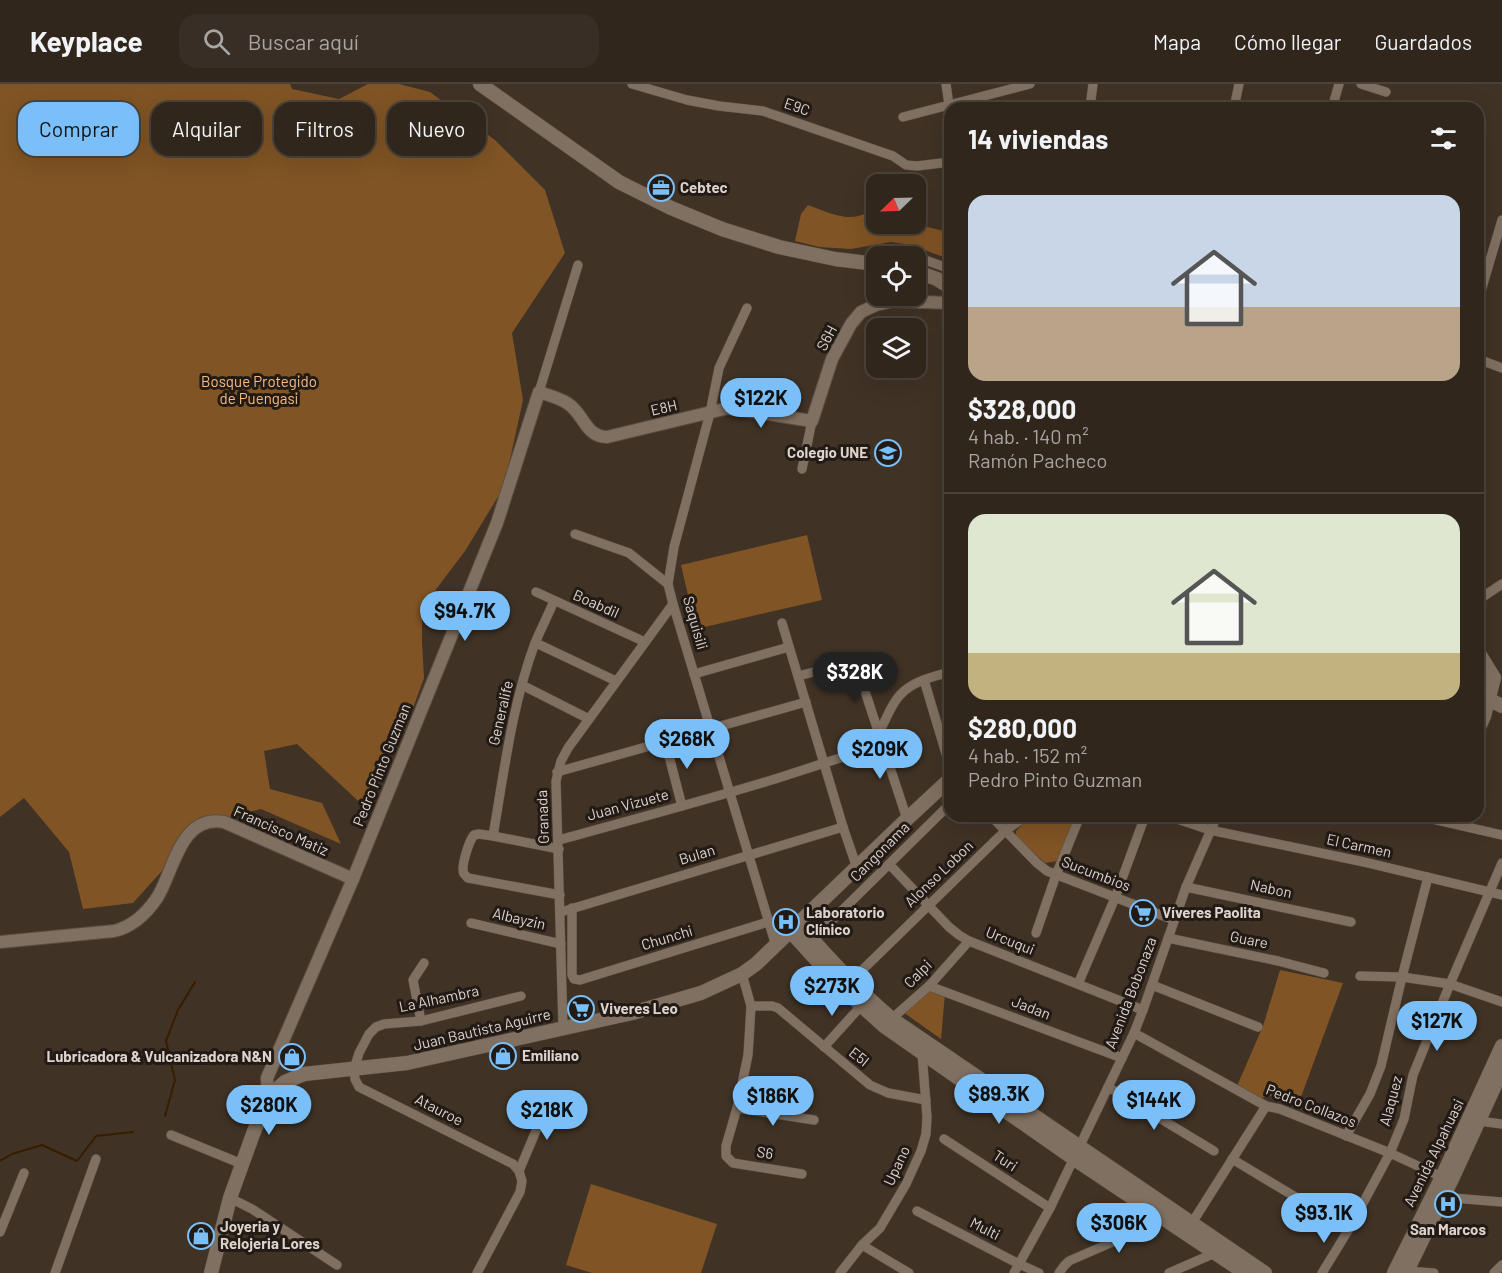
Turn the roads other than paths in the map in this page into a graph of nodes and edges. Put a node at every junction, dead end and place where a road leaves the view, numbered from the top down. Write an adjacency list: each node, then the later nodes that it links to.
1 (480, 84): 20 (main road)
2 (632, 84): 17 (street, E9C)
3 (946, 84): 10 (street)
4 (1030, 84): 11 (street)
5 (1093, 84): 12 (street)
6 (1239, 84): 13 (street)
7 (1339, 84): 14 (street)
8 (1361, 84): 9 (street)
9 (1386, 92)
10 (949, 102)
11 (961, 102)
12 (1091, 102)
13 (1235, 102)
14 (1334, 102)
15 (944, 106): 16 (street)
16 (903, 117)
17 (944, 163)
18 (1502, 220): 24 (street)
19 (926, 260): 22 (street)
20 (866, 263)
21 (578, 265): 30 (street, Pedro Pinto Guzman)
22 (944, 267)
23 (926, 275): 25 (main road)
24 (1484, 281)
25 (944, 283)
26 (944, 303): 32 (street, S6H)
27 (747, 308): 31 (street, Saquisili)
28 (1484, 360): 29 (street)
29 (1502, 368)
30 (539, 392): 31 (street, E8H); 88 (street, Pedro Pinto Guzman)
31 (710, 413): 32 (street, E8H); 35 (street, Saquisili)
32 (812, 422): 33 (street, S6H)
33 (802, 470)
34 (575, 534): 35 (street)
35 (668, 584): 41 (street, Saquisili)
36 (1498, 587): 38 (street); 39 (street)
37 (536, 592): 40 (street, Boabdil)
38 (1484, 596)
39 (1502, 599)
40 (554, 601): 43 (street, Boabdil); 44 (street, Generalife)
41 (673, 604): 43 (street, Granada); 47 (street, Saquisili)
42 (782, 623): 45 (street)
43 (645, 642): 51 (street, Granada)
44 (536, 643): 51 (street); 53 (street, Generalife)
45 (789, 647): 47 (street); 49 (street)
46 (1484, 661): 52 (main road)
47 (694, 674): 59 (street, Saquisili)
48 (944, 674): 50 (street, Juan Vizuete)
49 (798, 675): 55 (street); 60 (street)
50 (924, 680): 60 (street, Juan Vizuete); 62 (street)
51 (616, 681): 58 (street, Granada)
52 (1498, 681): 54 (main road)
53 (522, 685): 58 (street); 80 (street, Generalife)
54 (1488, 699): 56 (main road); 57 (main road)
55 (806, 702): 59 (street); 63 (street)
56 (1502, 706)
57 (1484, 716)
58 (589, 718): 64 (street, Granada)
59 (710, 728): 61 (street); 66 (street, Saquisili)
60 (879, 733): 63 (street, Juan Vizuete); 69 (street)
61 (665, 741): 64 (street); 67 (street)
62 (944, 747)
63 (824, 764): 66 (street, Juan Vizuete); 77 (street)
64 (557, 772): 81 (street, Granada)
65 (944, 785): 69 (main road, Juan Bautista Aguirre)
66 (729, 793): 67 (street, Juan Vizuete); 82 (street, Saquisili)
67 (682, 806): 81 (street, Juan Vizuete)
68 (944, 810): 84 (street, Cangonama)
69 (907, 819): 85 (main road, Juan Bautista Aguirre)
70 (997, 822): 78 (street, Sucumbios)
71 (1018, 822): 78 (street, Alonso Lobon)
72 (1078, 822): 86 (street)
73 (1143, 822): 93 (street)
74 (1214, 822): 89 (street, Avenida Bobonaza)
75 (1218, 822): 87 (street, El Carmen)
76 (1445, 822): 79 (street)
77 (843, 827): 82 (street, Bulan); 85 (street)
78 (1005, 831): 86 (street, Sucumbios); 94 (street, Alonso Lobon)
79 (1502, 835)
80 (493, 836): 81 (street); 91 (street)
81 (559, 844): 91 (street, Granada)
82 (749, 855): 95 (street, Bulan); 98 (street, Saquisili)
83 (1502, 863): 90 (street, Alaquez)
84 (889, 864): 94 (street, Urcuqui); 107 (street, Cangonama)
85 (857, 868): 101 (main road, Juan Bautista Aguirre)
86 (1056, 875): 93 (street, Sucumbios); 102 (street)
87 (1428, 877): 90 (street, El Carmen); 113 (street)
88 (353, 879): 105 (street, Francisco Matiz); 136 (street, Pedro Pinto Guzman)
89 (1186, 886): 97 (street, Avenida Bobonaza); 99 (street, Nabon)
90 (1490, 892): 92 (street, El Carmen); 116 (street, Alaquez)
91 (560, 895): 96 (street, Granada)
92 (1502, 895)
93 (1115, 898): 97 (street, Sucumbios); 115 (street)
94 (928, 906): 104 (street, Urcuqui); 114 (street, Alonso Lobon)
95 (572, 908): 96 (street, Bulan); 98 (street, Chunchi)
96 (561, 912): 106 (street, Granada)
97 (1174, 920): 103 (street, Avenida Bobonaza)
98 (768, 922): 108 (street, Saquisili)
99 (1351, 922)
100 (471, 923): 106 (street, Albayzin)
101 (795, 928): 107 (main road); 108 (main road, Juan Bautista Aguirre)
102 (1036, 933)
103 (1168, 938): 110 (street, Guare); 117 (street, Avenida Bobonaza)
104 (969, 940): 115 (street, Urcuqui); 118 (street, Calpi)
105 (0, 942)
106 (561, 944): 127 (street, Granada)
107 (809, 944): 114 (main road); 122 (main road)
108 (776, 946): 111 (main road, Juan Bautista Aguirre)
109 (424, 963): 124 (street)
110 (1324, 973)
111 (742, 974): 121 (street); 127 (main road, Juan Bautista Aguirre)
112 (1360, 976): 113 (street)
113 (1402, 977): 116 (street); 145 (street)
114 (851, 981): 125 (main road)
115 (1078, 984): 123 (street, Urcuqui)
116 (1450, 984): 120 (street); 149 (street, Alaquez)
117 (1152, 985): 123 (street, Avenida Bobonaza); 126 (street)
118 (929, 986): 125 (street, Calpi); 132 (street, Jadan)
119 (521, 996): 124 (street, La Alhambra)
120 (1502, 1002)
121 (751, 1006): 130 (street, E5I); 140 (street)
122 (861, 1006): 125 (main road); 130 (street)
123 (1143, 1010): 128 (street, Avenida Bobonaza)
124 (421, 1022): 133 (street, La Alhambra)
125 (888, 1022): 131 (main road); 148 (main road)
126 (1258, 1027)
127 (563, 1028): 133 (main road, Juan Bautista Aguirre)
128 (1134, 1034): 132 (street, Avenida Bobonaza); 139 (street, Pedro Collazos)
129 (1502, 1046): 141 (main road, Avenida Alpahuasi)
130 (824, 1047): 138 (street, E5I)
131 (922, 1053): 138 (street, Upano); 148 (main road)
132 (1122, 1058): 135 (street, Avenida Bobonaza)
133 (354, 1069): 136 (main road, Juan Bautista Aguirre); 153 (street, Atauroe)
134 (1502, 1070): 141 (main road, Avenida Alpahuasi)
135 (1108, 1087): 147 (street); 148 (street, Avenida Bobonaza)
136 (268, 1097): 152 (main road, Pedro Pinto Guzman)
137 (549, 1100): 153 (street)
138 (926, 1100): 166 (street, Upano)
139 (1266, 1106): 145 (street, Pedro Collazos); 151 (street)
140 (737, 1108): 142 (street); 155 (street, S6)
141 (1475, 1119): 143 (street); 156 (main road, Avenida Alpahuasi)
142 (814, 1120)
143 (1502, 1124)
144 (171, 1135): 152 (street)
145 (1346, 1136): 149 (street, Pedro Collazos)
146 (944, 1139): 160 (street, Turi)
147 (1214, 1151)
148 (1076, 1152): 160 (street, Avenida Bobonaza); 162 (main road); 163 (main road)
149 (1390, 1153): 156 (street, Pedro Collazos); 164 (street, Alaquez)
150 (96, 1159): 172 (street)
151 (1232, 1159): 163 (street); 164 (street)
152 (242, 1164): 158 (main road, Pedro Pinto Guzman)
153 (519, 1171): 174 (street)
154 (24, 1173): 165 (street)
155 (802, 1174)
156 (1446, 1179): 157 (main road, Avenida Alpahuasi)
157 (1438, 1194): 159 (street); 171 (main road, Avenida Alpahuasi)
158 (230, 1198): 168 (street); 173 (main road, Pedro Pinto Guzman)
159 (1502, 1202)
160 (1050, 1208): 170 (street, Avenida Bobonaza)
161 (917, 1211): 170 (street, Multi)
162 (1165, 1219): 163 (main road); 178 (street)
163 (1188, 1228): 167 (main road); 181 (main road)
164 (1349, 1229): 182 (street, Alaquez)
165 (0, 1232)
166 (862, 1245): 175 (street, Upano); 176 (street)
167 (1215, 1253): 179 (street); 180 (main road)
168 (337, 1265)
169 (1502, 1265): 184 (street)
170 (1016, 1268): 177 (street, Multi)
171 (1402, 1272): 183 (street)
172 (55, 1273)
173 (211, 1273)
174 (477, 1273)
175 (840, 1273)
176 (909, 1273)
177 (1039, 1273)
178 (1059, 1273)
179 (1169, 1273)
180 (1245, 1273)
181 (1264, 1273)
182 (1322, 1273)
183 (1434, 1273)
184 (1494, 1273)

